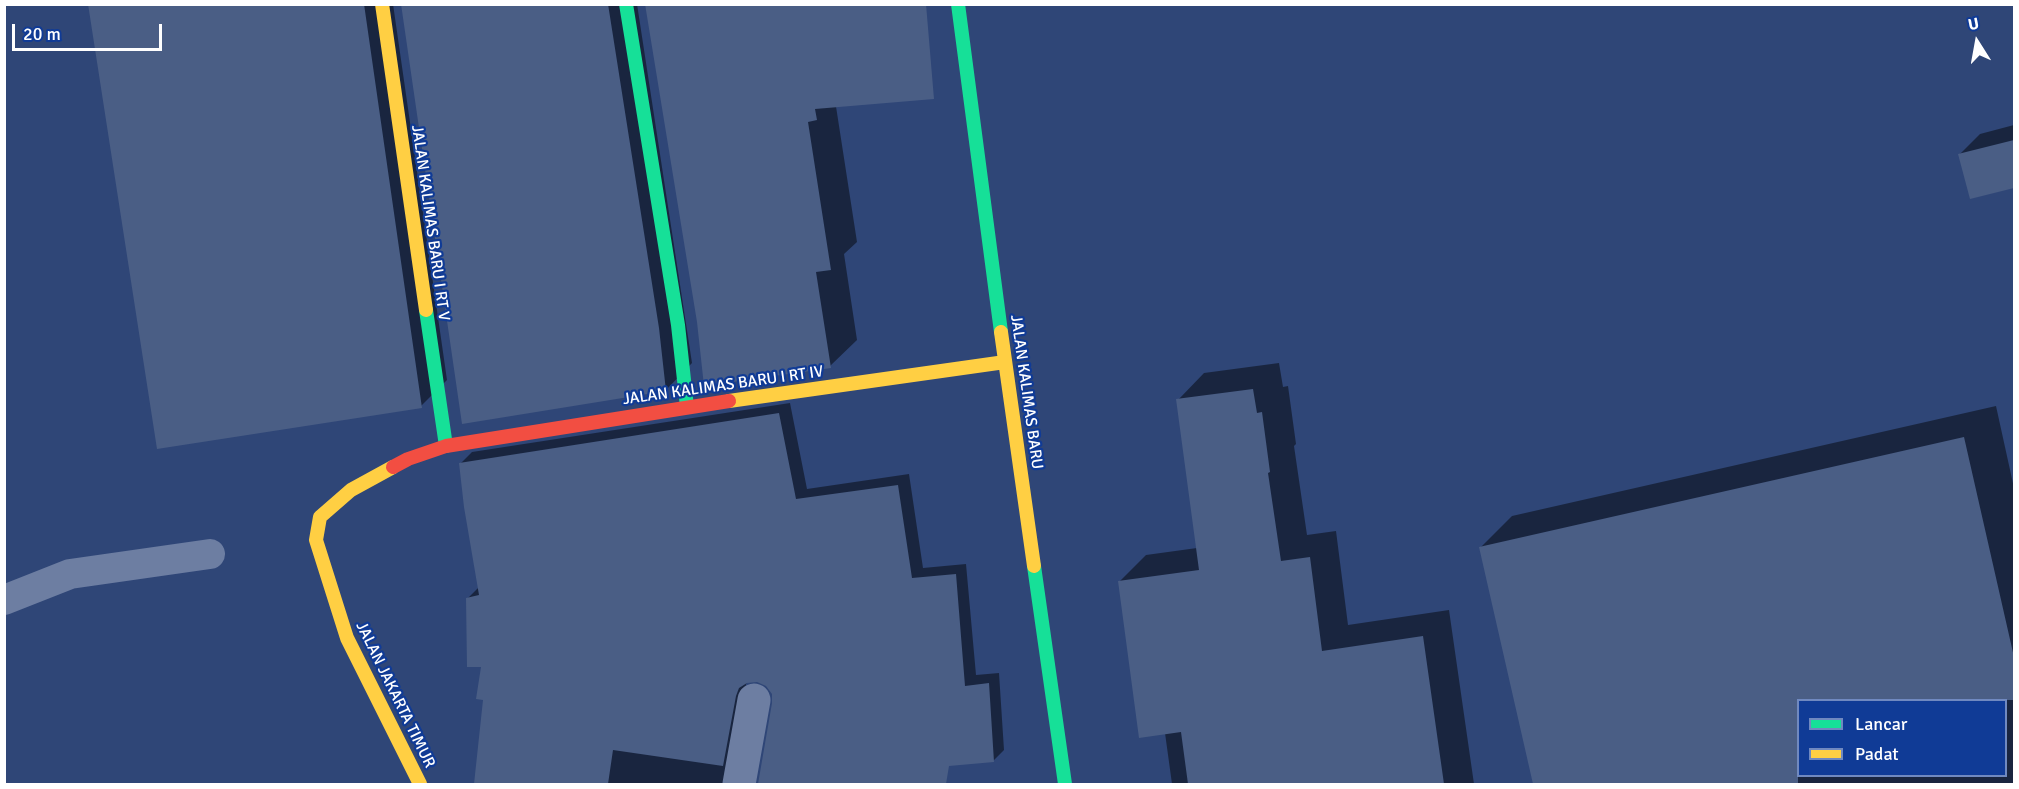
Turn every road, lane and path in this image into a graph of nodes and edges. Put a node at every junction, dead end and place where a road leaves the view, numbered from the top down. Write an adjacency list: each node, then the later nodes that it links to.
1 (382, 4): 6 (street, JALAN KALIMAS BARU I RT V)
2 (626, 4): 5 (street)
3 (958, 4): 4 (street, JALAN KALIMAS BARU)
4 (1005, 362): 5 (street, JALAN KALIMAS BARU I RT IV); 12 (street, JALAN KALIMAS BARU)
5 (687, 406): 6 (street, JALAN KALIMAS BARU I RT IV)
6 (446, 446): 10 (street, JALAN JAKARTA TIMUR)
7 (210, 554): 8 (lane)
8 (4, 600)
9 (754, 700): 11 (street)
10 (420, 784)
11 (739, 784)
12 (1065, 784)

